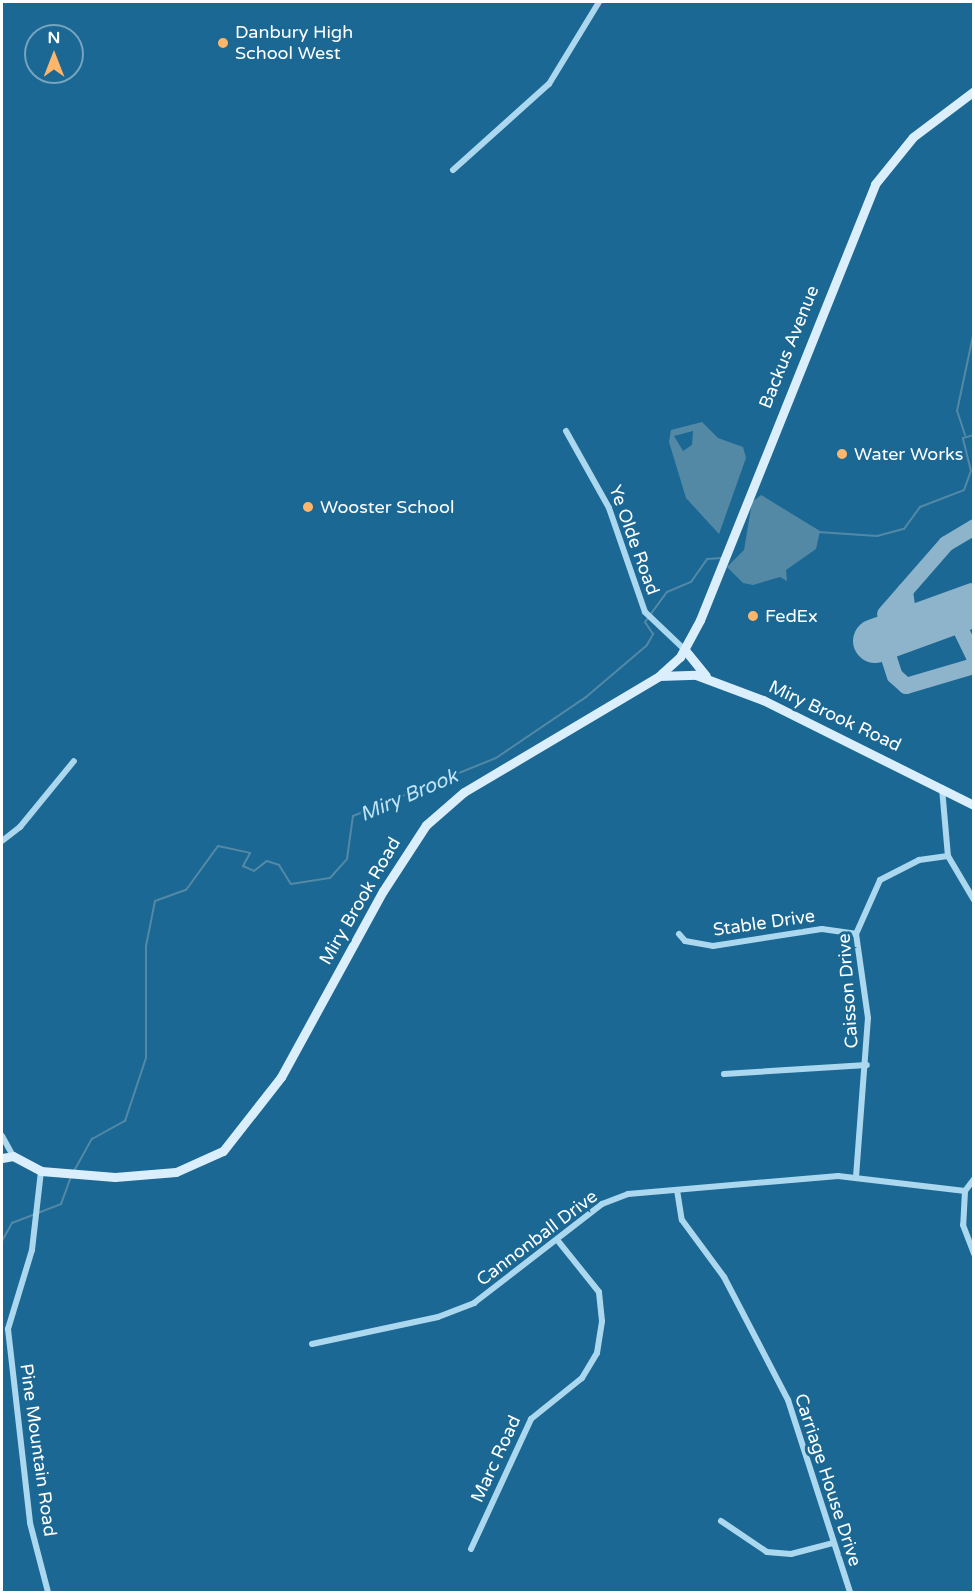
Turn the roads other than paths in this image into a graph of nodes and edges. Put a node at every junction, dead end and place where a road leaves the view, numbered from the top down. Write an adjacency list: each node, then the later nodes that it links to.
1 (599, 2): 3 (street)
2 (974, 91): 5 (main road, Backus Avenue)
3 (453, 170)
4 (566, 431): 5 (street, Ye Olde Road)
5 (685, 650): 6 (main road, Backus Avenue); 7 (main road)
6 (659, 676): 7 (main road, Miry Brook Road); 21 (main road, Miry Brook Road)
7 (710, 679): 9 (main road, Miry Brook Road)
8 (74, 761): 11 (street)
9 (942, 788): 10 (main road, Miry Brook Road); 12 (street)
10 (974, 805)
11 (2, 841)
12 (948, 856): 13 (street); 15 (street, Caisson Drive)
13 (974, 900)
14 (678, 934): 15 (street, Stable Drive)
15 (856, 934): 16 (street, Caisson Drive)
16 (867, 1065): 17 (street); 22 (street, Caisson Drive)
17 (724, 1074)
18 (2, 1136): 19 (street)
19 (13, 1156): 20 (main road); 21 (main road, Miry Brook Road)
20 (2, 1158)
21 (41, 1171): 32 (street, Pine Mountain Road)
22 (856, 1177): 24 (street, Cannonball Drive); 25 (street, Cannonball Drive)
23 (974, 1179): 25 (street)
24 (677, 1190): 26 (street, Cannonball Drive); 30 (street, Carriage House Drive)
25 (965, 1191): 27 (street)
26 (559, 1242): 28 (street, Cannonball Drive); 31 (street, Marc Road)
27 (974, 1254)
28 (312, 1344)
29 (721, 1521): 30 (street)
30 (833, 1543): 33 (street, Carriage House Drive)
31 (471, 1549)
32 (48, 1593)
33 (850, 1593)

